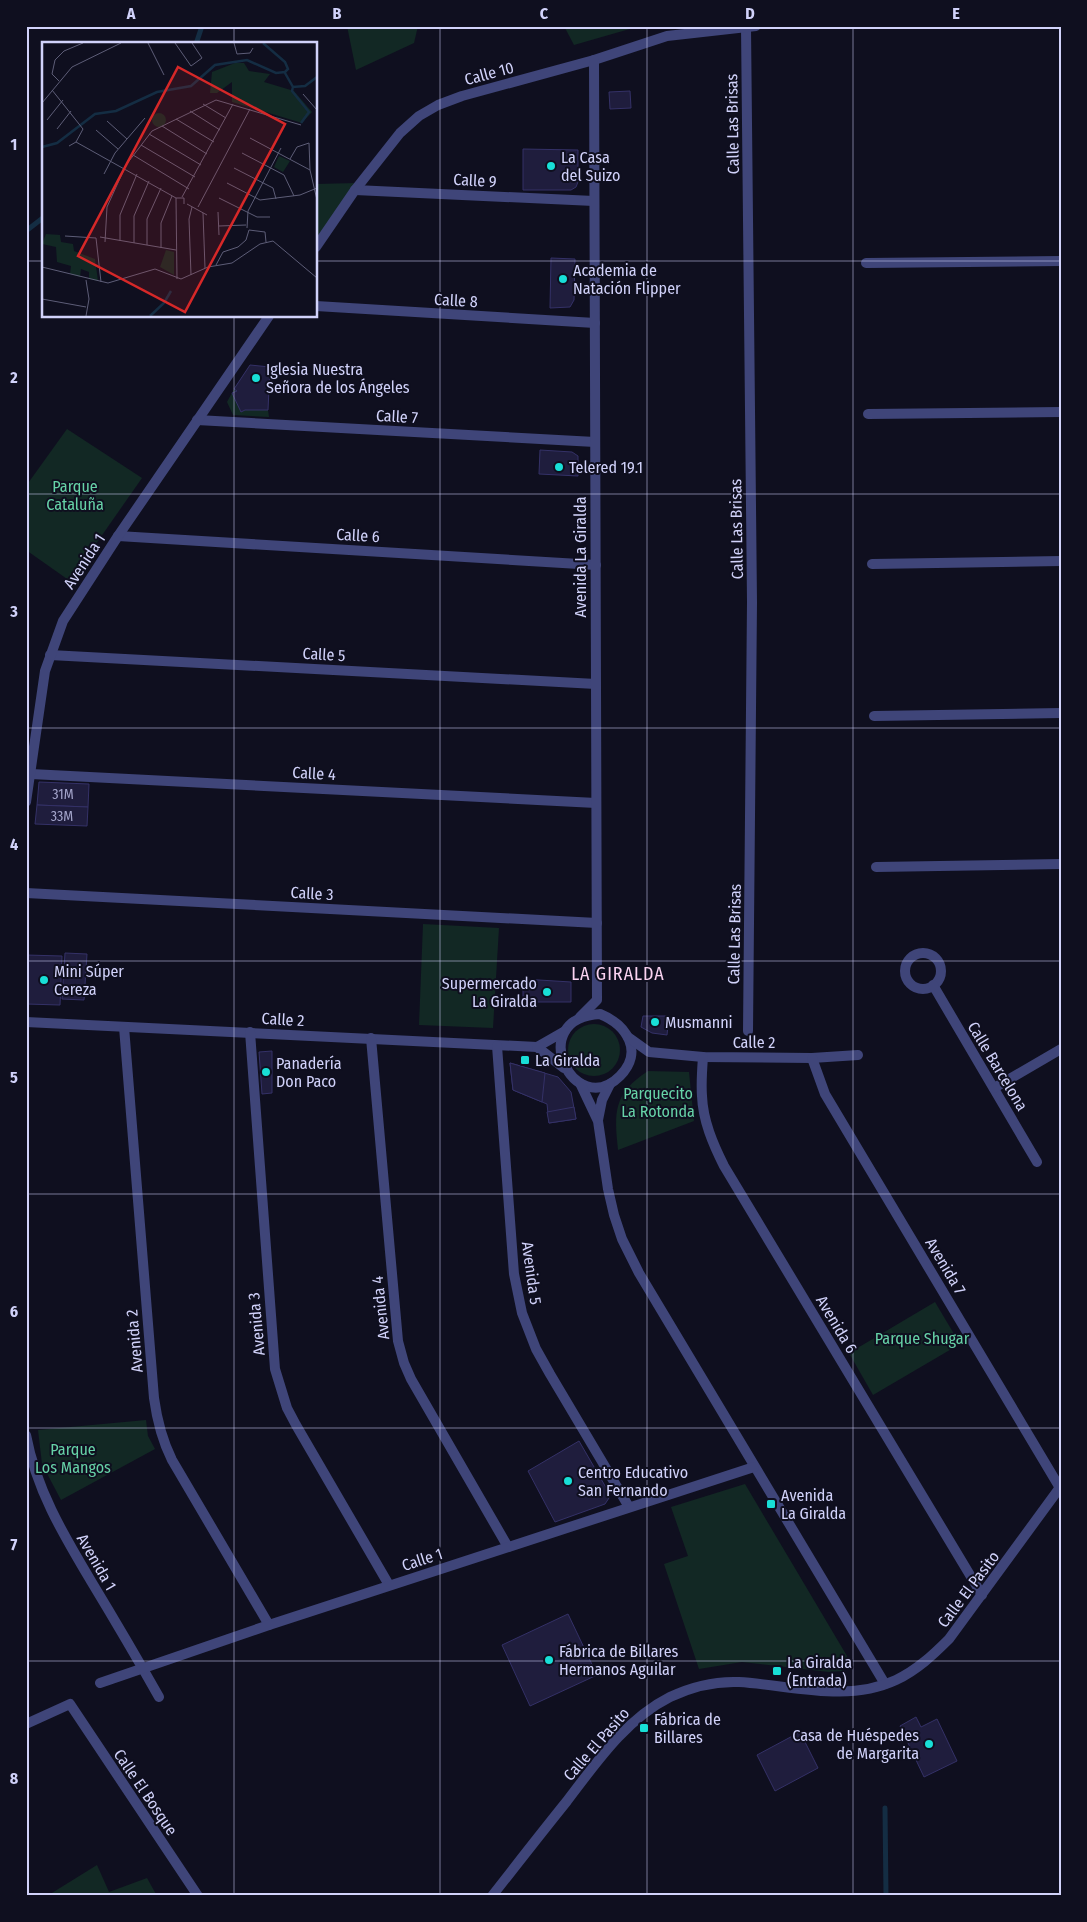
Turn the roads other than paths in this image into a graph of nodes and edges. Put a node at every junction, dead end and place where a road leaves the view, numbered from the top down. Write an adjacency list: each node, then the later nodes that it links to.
1 (756, 26): 2 (street)
2 (746, 27): 3 (street); 38 (street, Calle Las Brisas)
3 (594, 60): 4 (street, Calle 10); 5 (street, Avenida La Giralda)
4 (355, 190): 5 (street, Calle 9); 6 (street)
5 (594, 201): 11 (street, Avenida La Giralda)
6 (318, 244)
7 (1061, 260): 8 (street)
8 (866, 263)
9 (318, 306): 11 (street, Calle 8)
10 (268, 318): 14 (street, Avenida 1)
11 (595, 323): 15 (street, Avenida La Giralda)
12 (1061, 412): 13 (street)
13 (868, 414)
14 (197, 420): 15 (street, Calle 7); 16 (street, Avenida 1)
15 (595, 442): 19 (street, Avenida La Giralda)
16 (118, 536): 19 (street, Calle 6); 20 (street, Avenida 1)
17 (1061, 561): 18 (street)
18 (872, 564)
19 (596, 565): 21 (street, Avenida La Giralda)
20 (50, 655): 21 (street, Calle 5); 24 (street, Avenida 1)
21 (596, 684): 26 (street, Avenida La Giralda)
22 (1061, 713): 23 (street)
23 (874, 716)
24 (31, 774): 25 (street, Avenida 1); 26 (street, Calle 4)
25 (26, 802)
26 (596, 803): 30 (street, Avenida La Giralda)
27 (1061, 864): 28 (street)
28 (876, 867)
29 (26, 893): 30 (street, Calle 3)
30 (597, 922): 32 (street, Avenida La Giralda)
31 (932, 985): 53 (street, Calle Barcelona)
32 (597, 1000): 33 (street); 34 (street)
33 (580, 1018): 34 (street); 37 (street)
34 (612, 1019): 40 (street)
35 (26, 1022): 36 (street, Calle 2)
36 (124, 1027): 39 (street, Calle 2); 63 (street, Avenida 2)
37 (564, 1031): 43 (street); 50 (street)
38 (748, 1031)
39 (250, 1032): 41 (street, Calle 2); 61 (street, Avenida 3)
40 (628, 1037): 45 (street); 49 (street)
41 (371, 1038): 42 (street, Calle 2); 60 (street, Avenida 4)
42 (497, 1046): 43 (street, Calle 2); 59 (street, Avenida 5)
43 (537, 1047): 50 (street)
44 (1061, 1049): 53 (street)
45 (649, 1052): 47 (street, Calle 2); 49 (street)
46 (858, 1055): 48 (street, Calle 2)
47 (703, 1057): 48 (street, Calle 2); 62 (street, Avenida 6)
48 (812, 1058): 58 (street, Avenida 7)
49 (628, 1066): 52 (street)
50 (566, 1070): 51 (street)
51 (580, 1083): 52 (street); 54 (street)
52 (610, 1084): 54 (street)
53 (994, 1088): 55 (street, Calle Barcelona)
54 (598, 1121): 57 (street)
55 (1037, 1162)
56 (26, 1434): 64 (street, Avenida 1)
57 (754, 1467): 59 (street, Calle 1); 66 (street)
58 (1060, 1487): 62 (street, Calle El Pasito)
59 (629, 1507): 60 (street, Calle 1)
60 (508, 1547): 61 (street, Calle 1)
61 (389, 1586): 63 (street, Calle 1)
62 (982, 1595): 66 (street, Calle El Pasito)
63 (269, 1625): 64 (street, Calle 1)
64 (142, 1668): 65 (street, Calle 1); 67 (street, Avenida 1)
65 (100, 1683)
66 (885, 1684): 70 (street, Calle El Pasito)
67 (159, 1697)
68 (26, 1724): 69 (street, Calle El Bosque)
69 (198, 1896)
70 (492, 1896)

